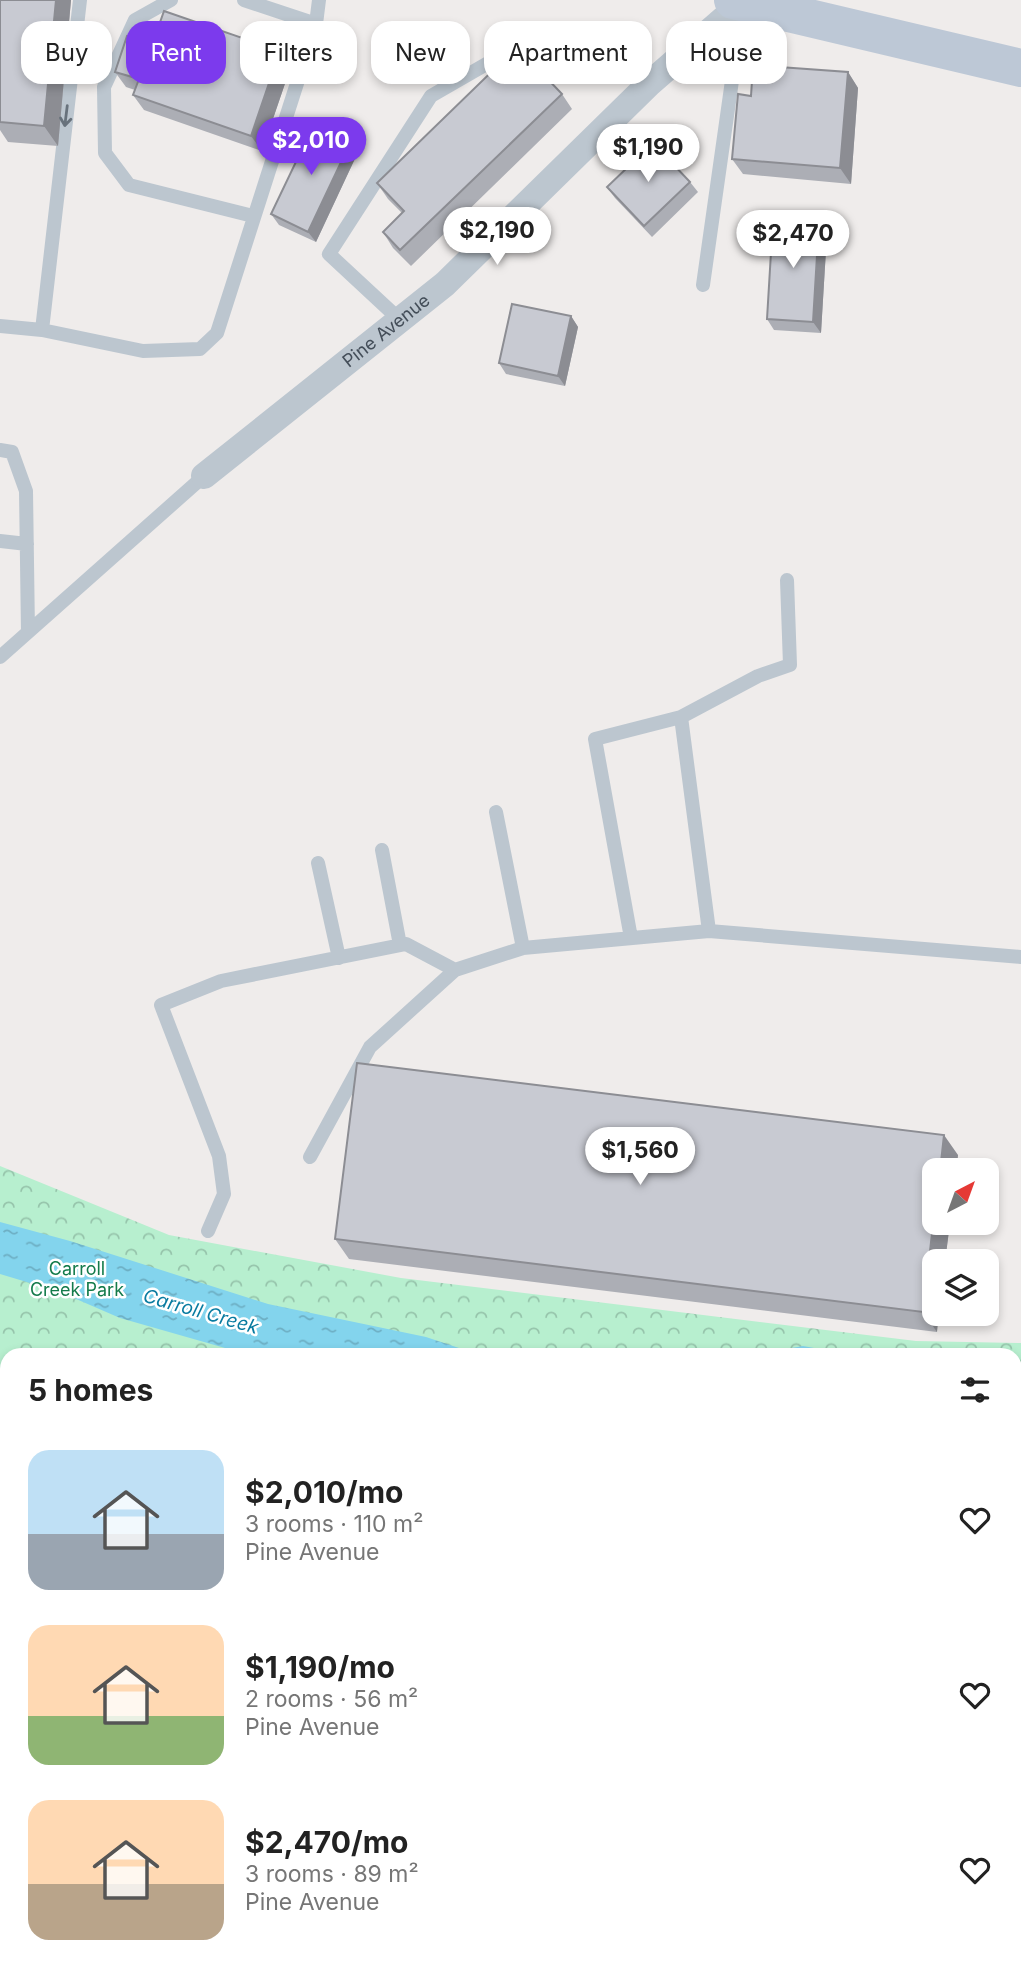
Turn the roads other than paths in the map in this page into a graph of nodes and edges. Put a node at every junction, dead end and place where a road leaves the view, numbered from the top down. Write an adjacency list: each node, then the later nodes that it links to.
1 (80, 0): 17 (lane, one-way to 17)
2 (172, 0): 13 (lane)
3 (244, 0): 6 (lane)
4 (319, 0): 7 (lane)
5 (761, 3): 9 (main road); 10 (street, Pine Avenue); 14 (lane)
6 (307, 21)
7 (316, 21)
8 (484, 65): 15 (lane)
9 (1021, 68)
10 (652, 82)
11 (296, 84): 13 (lane)
12 (649, 84): 15 (street, Pine Avenue)
13 (253, 216): 17 (lane)
14 (703, 285)
15 (400, 320): 19 (street, Pine Avenue)
16 (0, 326): 17 (lane)
17 (42, 330)
18 (0, 450): 21 (lane)
19 (204, 476): 23 (lane)
20 (0, 541): 21 (lane)
21 (27, 544): 23 (lane)
22 (787, 580): 25 (lane)
23 (28, 632): 24 (lane)
24 (0, 657)
25 (681, 717): 29 (lane); 30 (lane)
26 (496, 812): 32 (lane)
27 (382, 850): 31 (lane)
28 (318, 863): 34 (lane)
29 (709, 931): 30 (lane); 33 (lane)
30 (631, 938): 32 (lane)
31 (400, 945): 34 (lane); 35 (lane)
32 (523, 948): 35 (lane)
33 (1021, 957)
34 (339, 958): 37 (lane)
35 (455, 970): 36 (lane)
36 (310, 1157)
37 (208, 1231)

